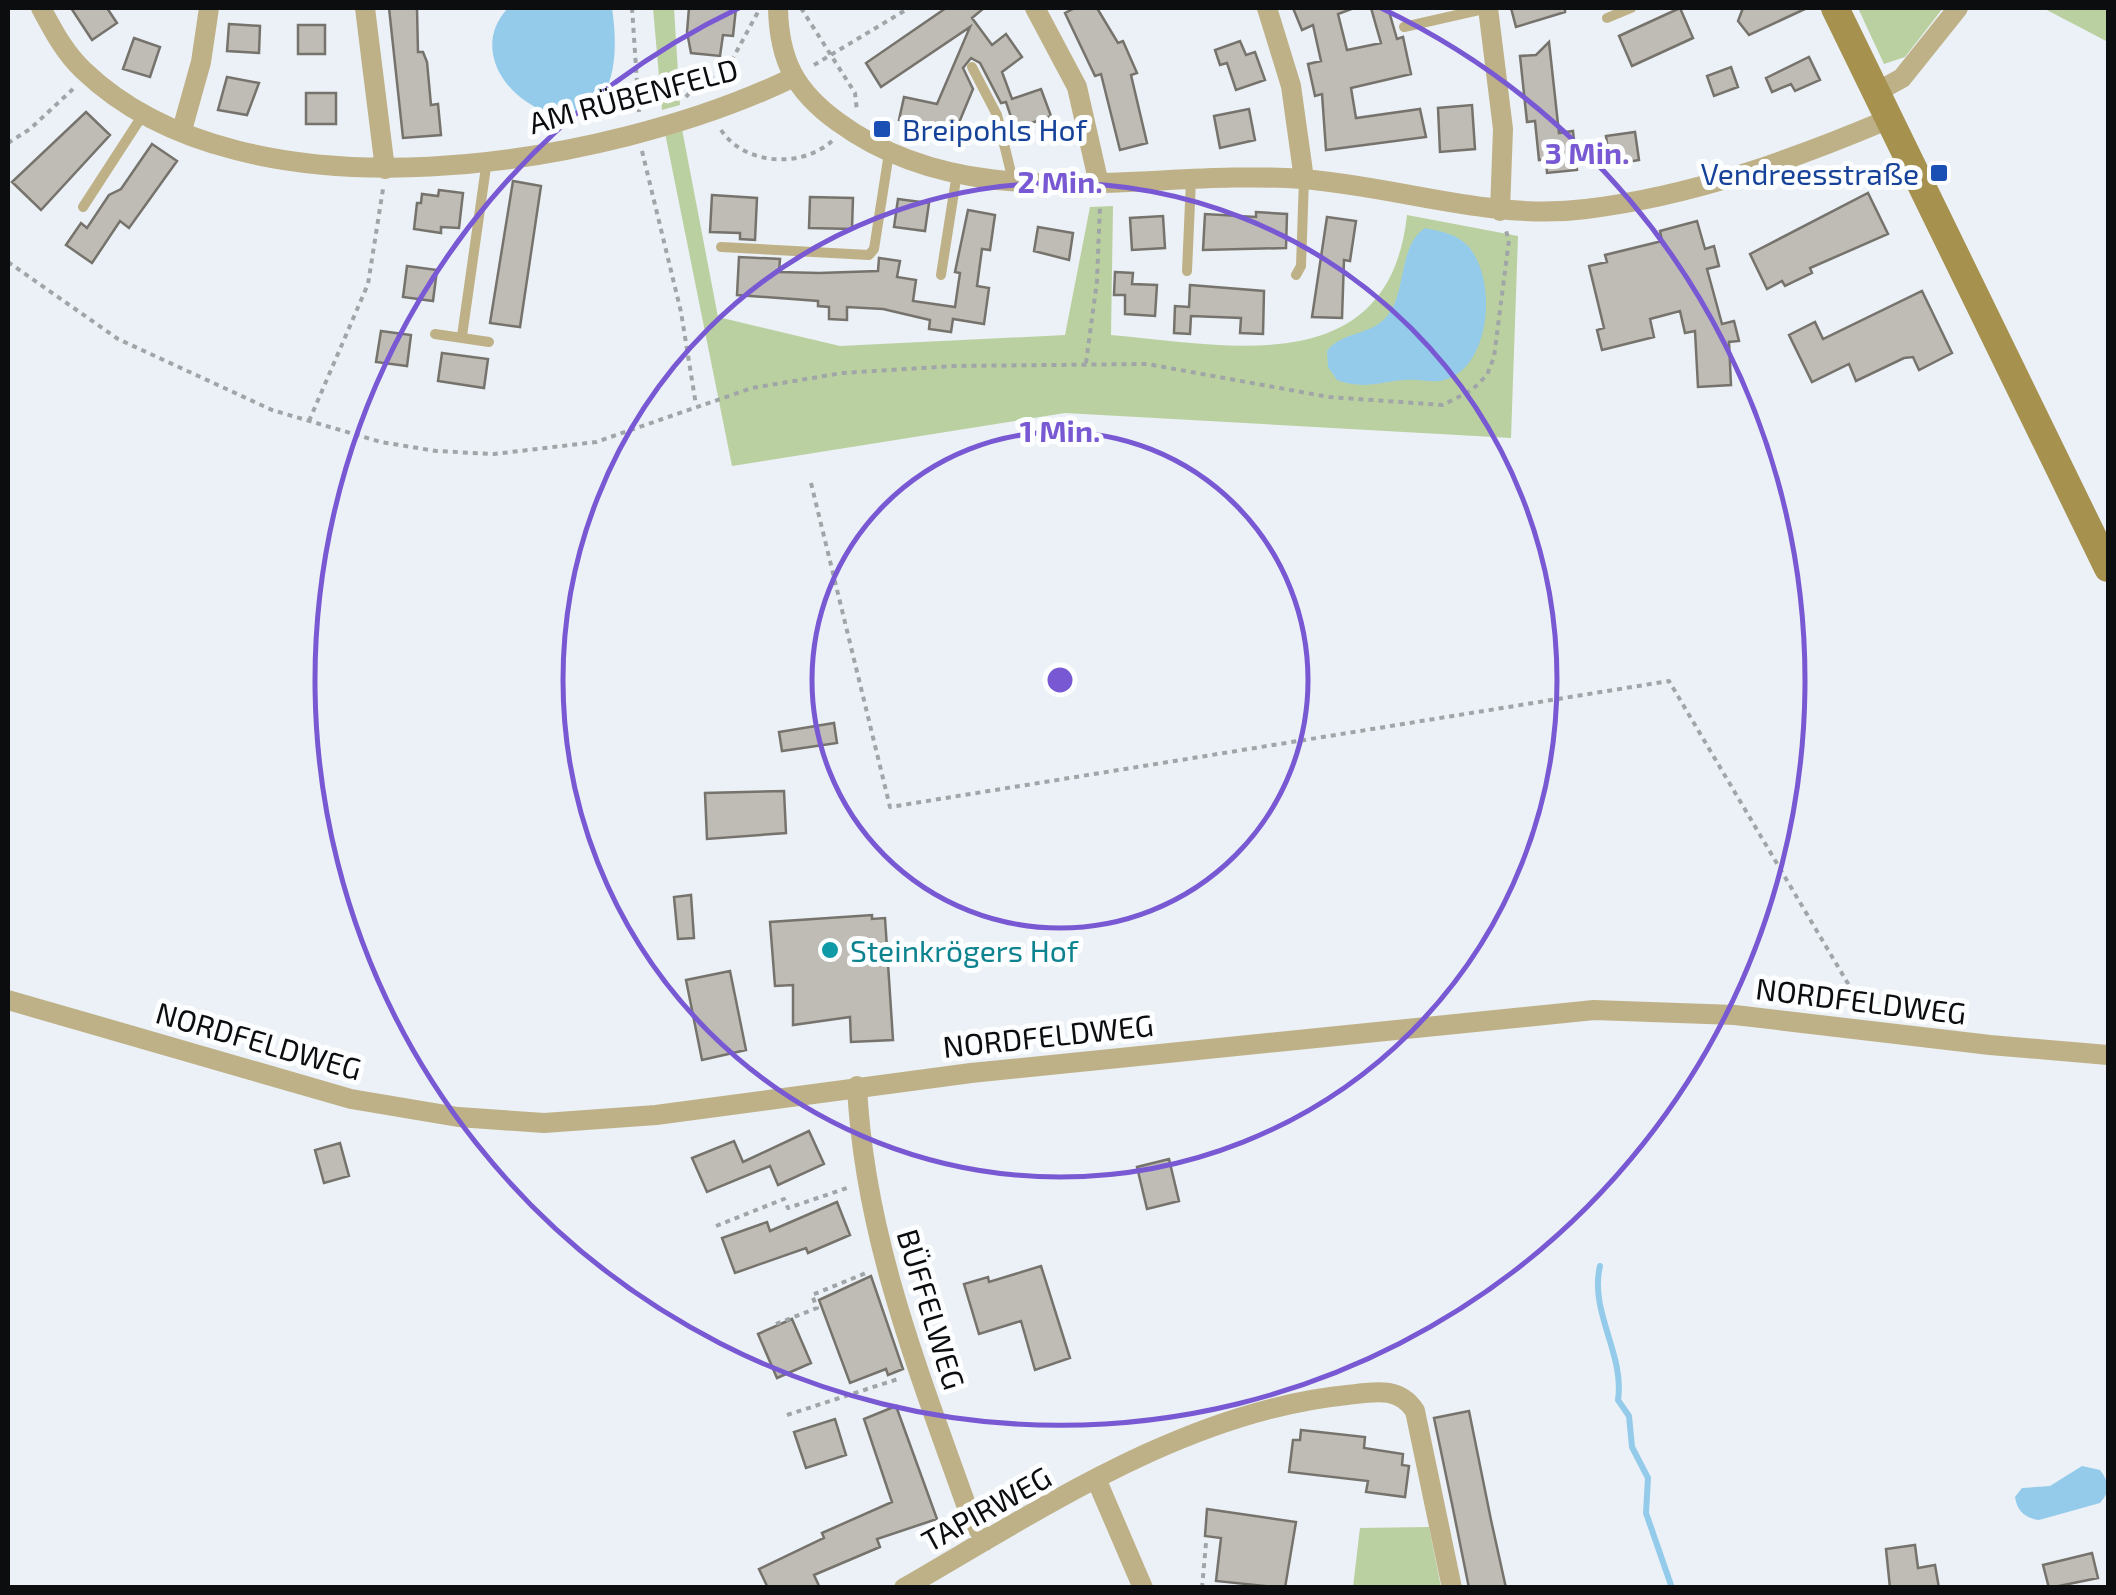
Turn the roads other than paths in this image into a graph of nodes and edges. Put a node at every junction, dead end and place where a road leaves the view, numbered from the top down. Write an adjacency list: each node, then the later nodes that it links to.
1 (40, 8): 16 (street, AM RÜBENFELD)
2 (209, 8): 18 (street)
3 (365, 8): 21 (street)
4 (778, 8): 14 (street)
5 (1034, 8): 26 (street)
6 (1267, 8): 23 (street)
7 (1488, 8): 12 (lane); 28 (street)
8 (1631, 8): 11 (lane)
9 (1835, 8): 15 (main road)
10 (1958, 8): 15 (street)
11 (1607, 18)
12 (1404, 27)
13 (972, 67): 25 (lane)
14 (792, 78): 19 (street); 20 (street, AM RÜBENFELD)
15 (1876, 93): 17 (main road)
16 (145, 112): 18 (street, AM RÜBENFELD); 27 (lane)
17 (1889, 119): 28 (street); 36 (main road)
18 (182, 130): 21 (street, AM RÜBENFELD)
19 (890, 152): 22 (street); 29 (lane)
20 (487, 160): 21 (street, AM RÜBENFELD); 34 (lane)
21 (384, 169)
22 (957, 172): 25 (street); 31 (lane)
23 (1304, 179): 24 (street); 28 (street); 32 (lane)
24 (1192, 180): 26 (street); 30 (lane)
25 (1013, 181): 26 (street)
26 (1099, 184)
27 (83, 207)
28 (1500, 211)
29 (721, 247)
30 (1187, 271)
31 (941, 275)
32 (1296, 275)
33 (435, 334): 34 (lane)
34 (462, 336): 35 (lane)
35 (489, 342)
36 (2108, 568)
37 (8, 1000): 39 (street, NORDFELDWEG)
38 (2108, 1055): 39 (street, NORDFELDWEG)
39 (856, 1086): 41 (street, BÜFFELWEG)
40 (1097, 1481): 41 (street, TAPIRWEG); 43 (street); 44 (street, TAPIRWEG)
41 (984, 1541): 42 (street, TAPIRWEG)
42 (904, 1588)
43 (1144, 1588)
44 (1452, 1588)

